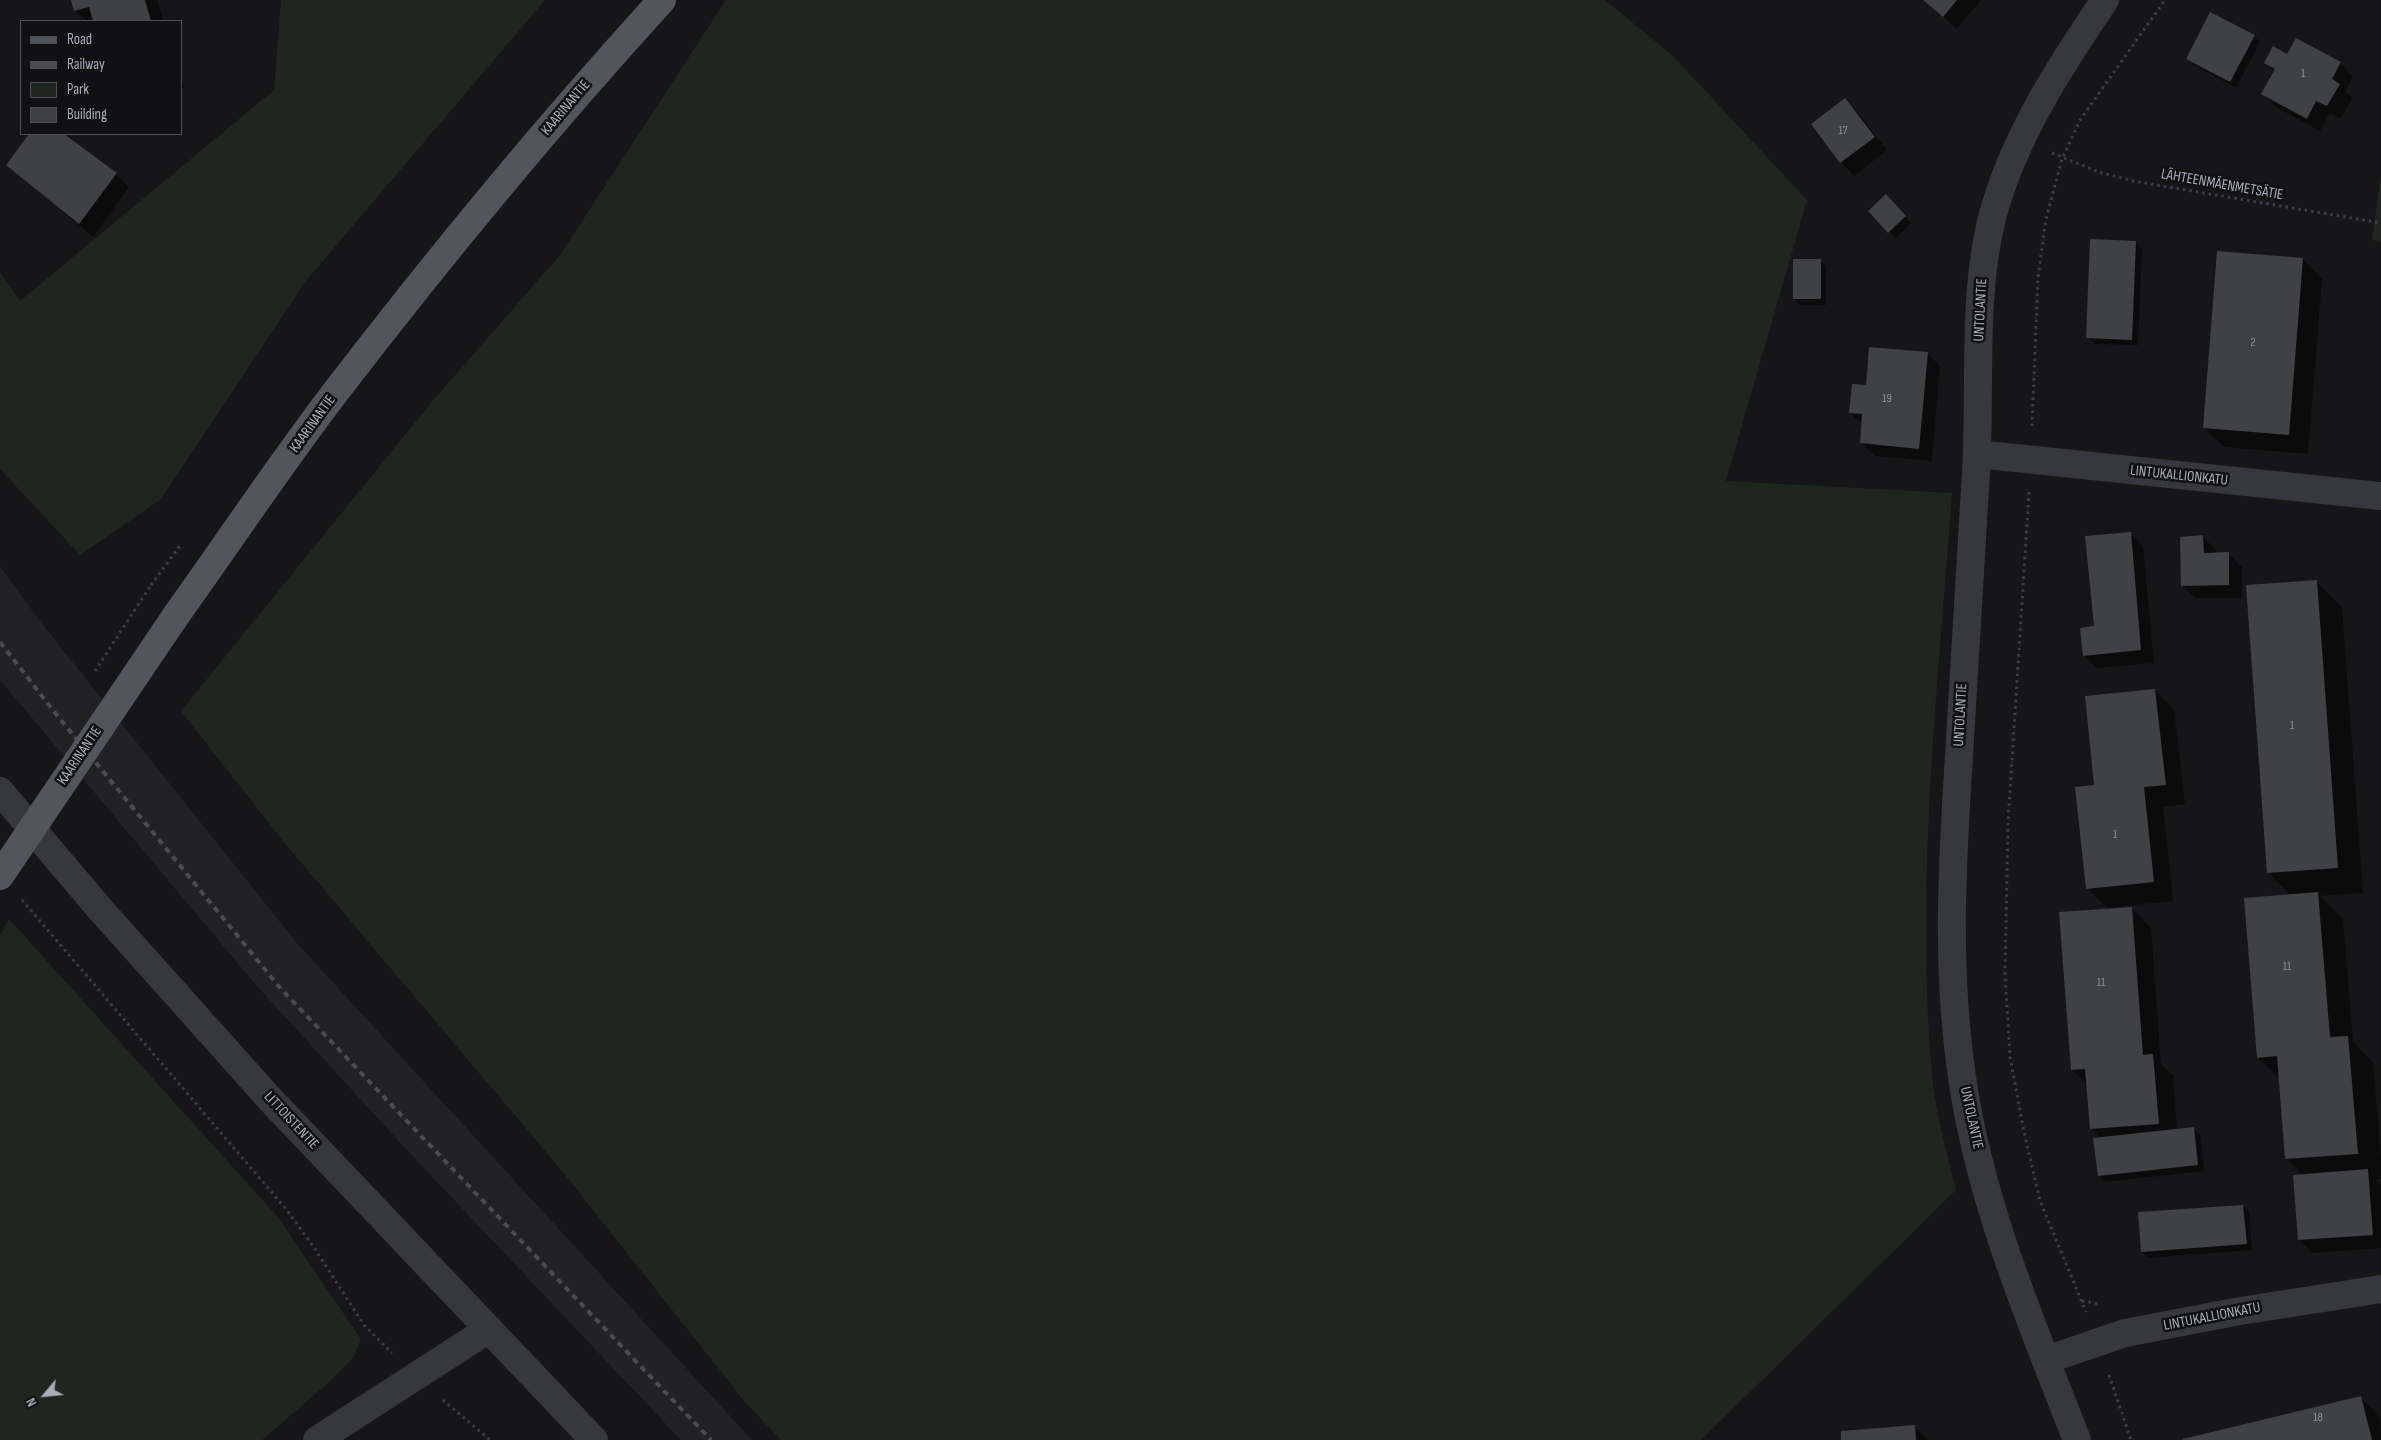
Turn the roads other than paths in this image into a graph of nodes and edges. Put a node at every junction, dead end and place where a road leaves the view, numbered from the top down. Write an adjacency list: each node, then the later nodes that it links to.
1 (662, 0): 6 (main road, KAARINANTIE, bridge)
2 (2105, 0): 3 (street, UNTOLANTIE)
3 (1977, 454): 4 (street, LINTUKALLIONKATU); 9 (street, UNTOLANTIE)
4 (2381, 496)
5 (0, 791): 8 (street, LITTOISTENTIE)
6 (0, 876)
7 (2381, 1288): 9 (street, LINTUKALLIONKATU)
8 (489, 1329): 10 (street); 11 (street, LITTOISTENTIE)
9 (2046, 1360): 12 (street, UNTOLANTIE)
10 (317, 1440)
11 (594, 1440)
12 (2077, 1440)

